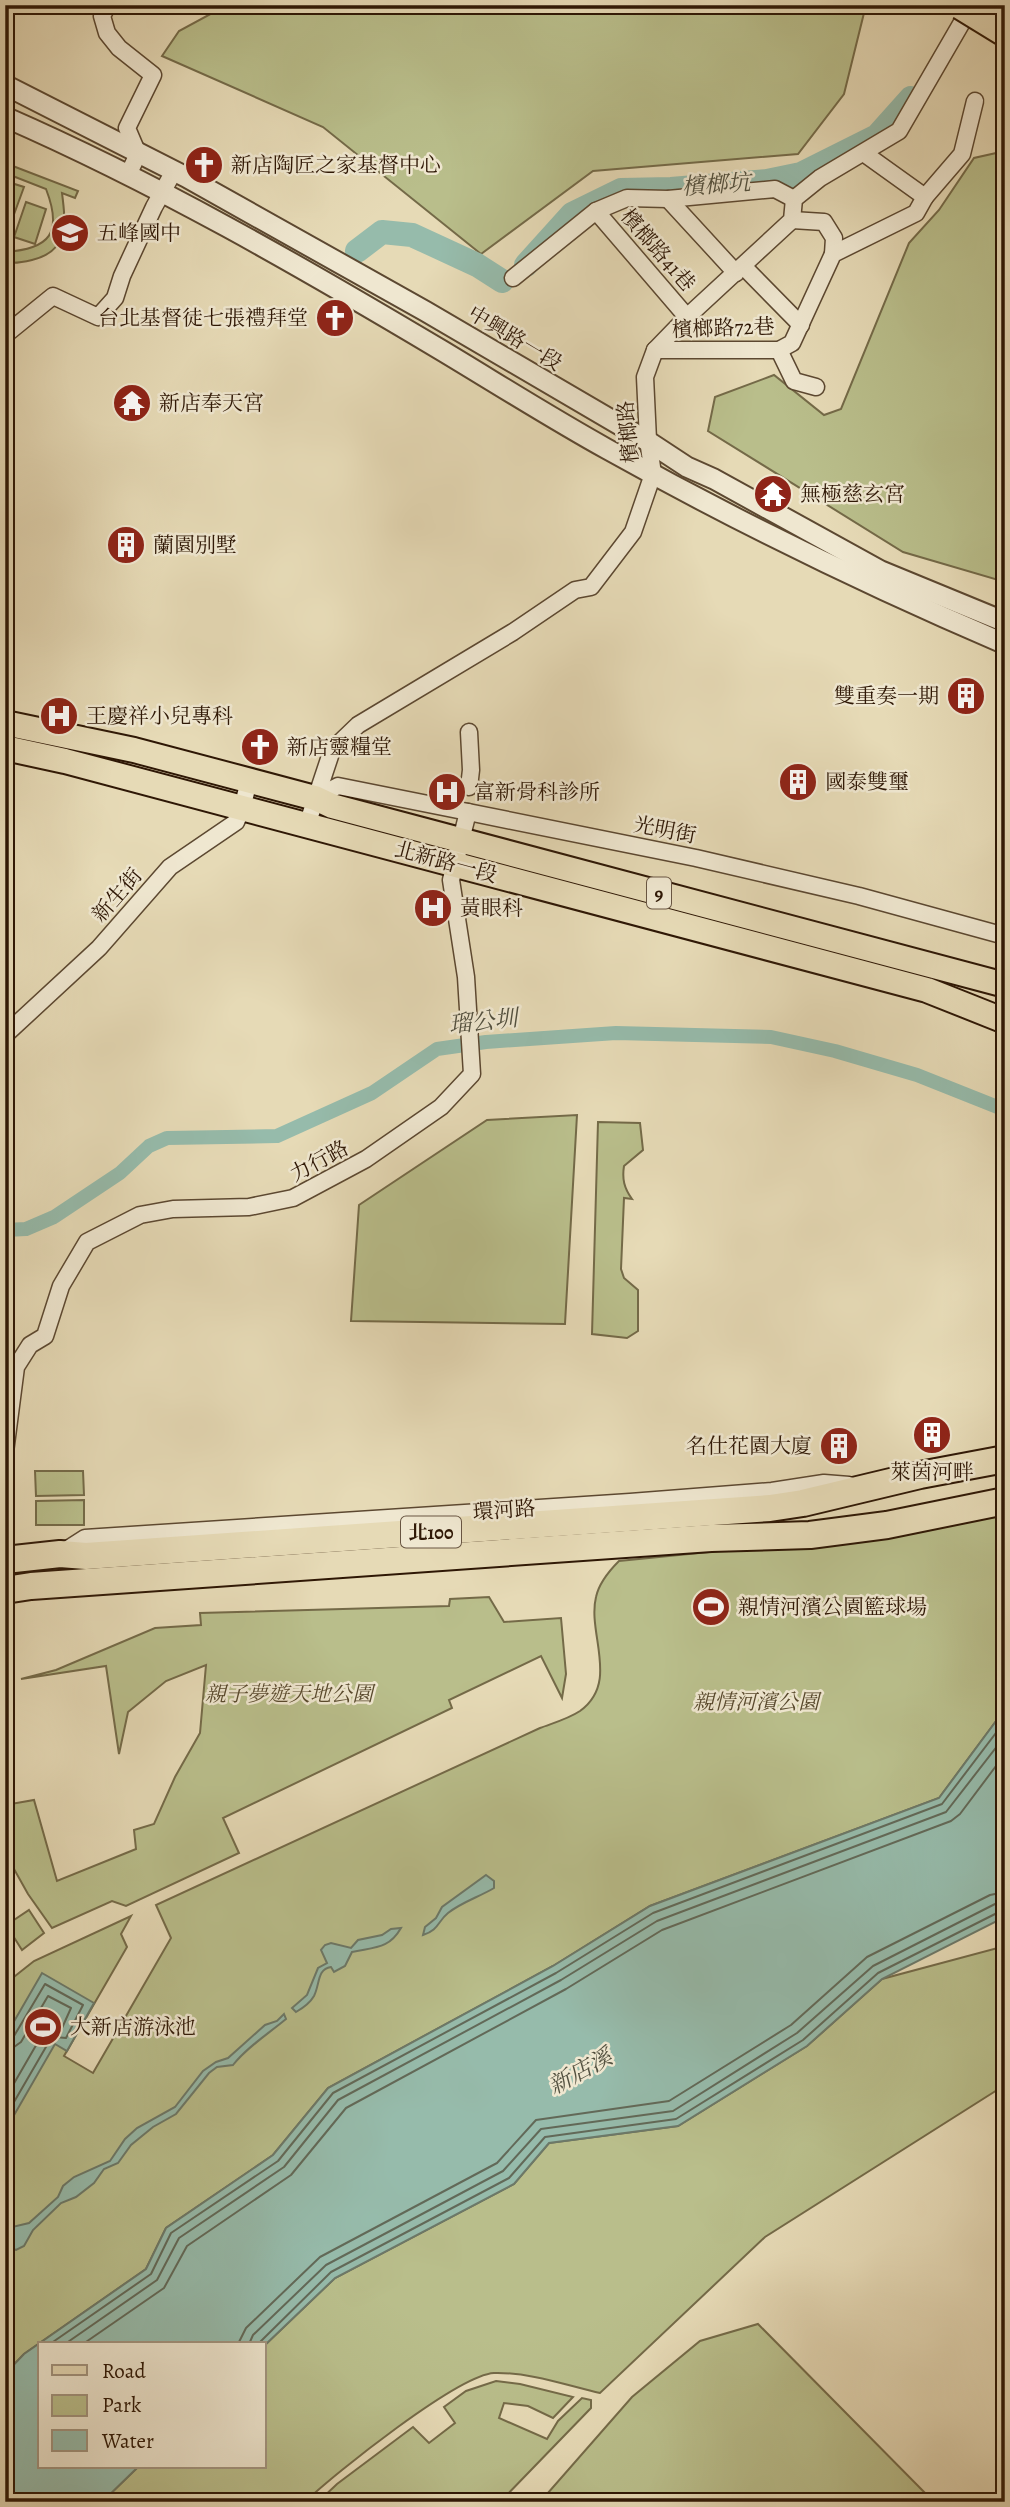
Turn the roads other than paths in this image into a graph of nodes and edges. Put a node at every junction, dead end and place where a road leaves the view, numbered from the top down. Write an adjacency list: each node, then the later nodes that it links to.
1 (108, 5): 8 (street)
2 (961, 5): 4 (highway, bridge)
3 (972, 5): 9 (street)
4 (1005, 32)
5 (5, 85): 8 (street, 中興路一段)
6 (975, 101): 13 (street)
7 (5, 117): 11 (street)
8 (138, 153): 10 (street, 中興路一段); 11 (street)
9 (865, 154): 13 (street); 15 (street)
10 (174, 171): 12 (street); 27 (street, 中興路一段)
11 (128, 175): 12 (street)
12 (162, 192): 23 (street); 28 (street)
13 (925, 197): 18 (street)
14 (668, 199): 15 (street); 16 (street); 19 (street)
15 (794, 199): 17 (street)
16 (596, 211): 20 (street); 21 (street, 檳榔路41巷)
17 (792, 220): 18 (street); 19 (street, 檳榔路)
18 (833, 254): 22 (street, 檳榔路72巷)
19 (739, 269): 21 (street, 檳榔路); 22 (street)
20 (513, 278)
21 (687, 317): 24 (street, 檳榔路)
22 (801, 325): 25 (street, 檳榔路72巷)
23 (5, 335)
24 (655, 350): 25 (street, 檳榔路72巷); 27 (street, 檳榔路)
25 (779, 350): 26 (street)
26 (816, 387)
27 (649, 442): 28 (street, 檳榔路); 29 (street, 中興路一段)
28 (653, 474): 30 (street); 36 (street, 檳榔路)
29 (1005, 622)
30 (1005, 644)
31 (5, 723): 34 (main road, 北新路一段 / 9)
32 (469, 732): 35 (street)
33 (5, 748): 37 (main road, 北新路一段 / 9)
34 (248, 781): 36 (main road, 北新路一段 / 9); 37 (street, 新生街)
35 (469, 787)
36 (315, 798): 38 (street, 光明街); 39 (street, 檳榔路); 40 (main road, 北新路一段 / 9)
37 (242, 808): 39 (main road, 北新路一段 / 9); 45 (street, 新生街)
38 (468, 812): 40 (street, 力行路); 42 (street, 光明街)
39 (307, 825): 41 (main road, 北新路一段 / 9)
40 (460, 840): 41 (street, 力行路); 43 (main road, 北新路一段 / 9)
41 (453, 864): 44 (main road, 北新路一段 / 9); 46 (street, 力行路)
42 (1005, 936)
43 (1005, 985)
44 (1005, 1021)
45 (5, 1035)
46 (5, 1452)
47 (1005, 1459): 53 (highway, 環河路 / 北100)
48 (1005, 1474): 52 (highway, 北100)
49 (1005, 1486): 51 (highway)
50 (1005, 1501): 51 (highway, 北100)
51 (776, 1536): 52 (highway, 環河路 / 北100)
52 (711, 1538): 54 (highway, 環河路 / 北100)
53 (5, 1560)
54 (5, 1590)

